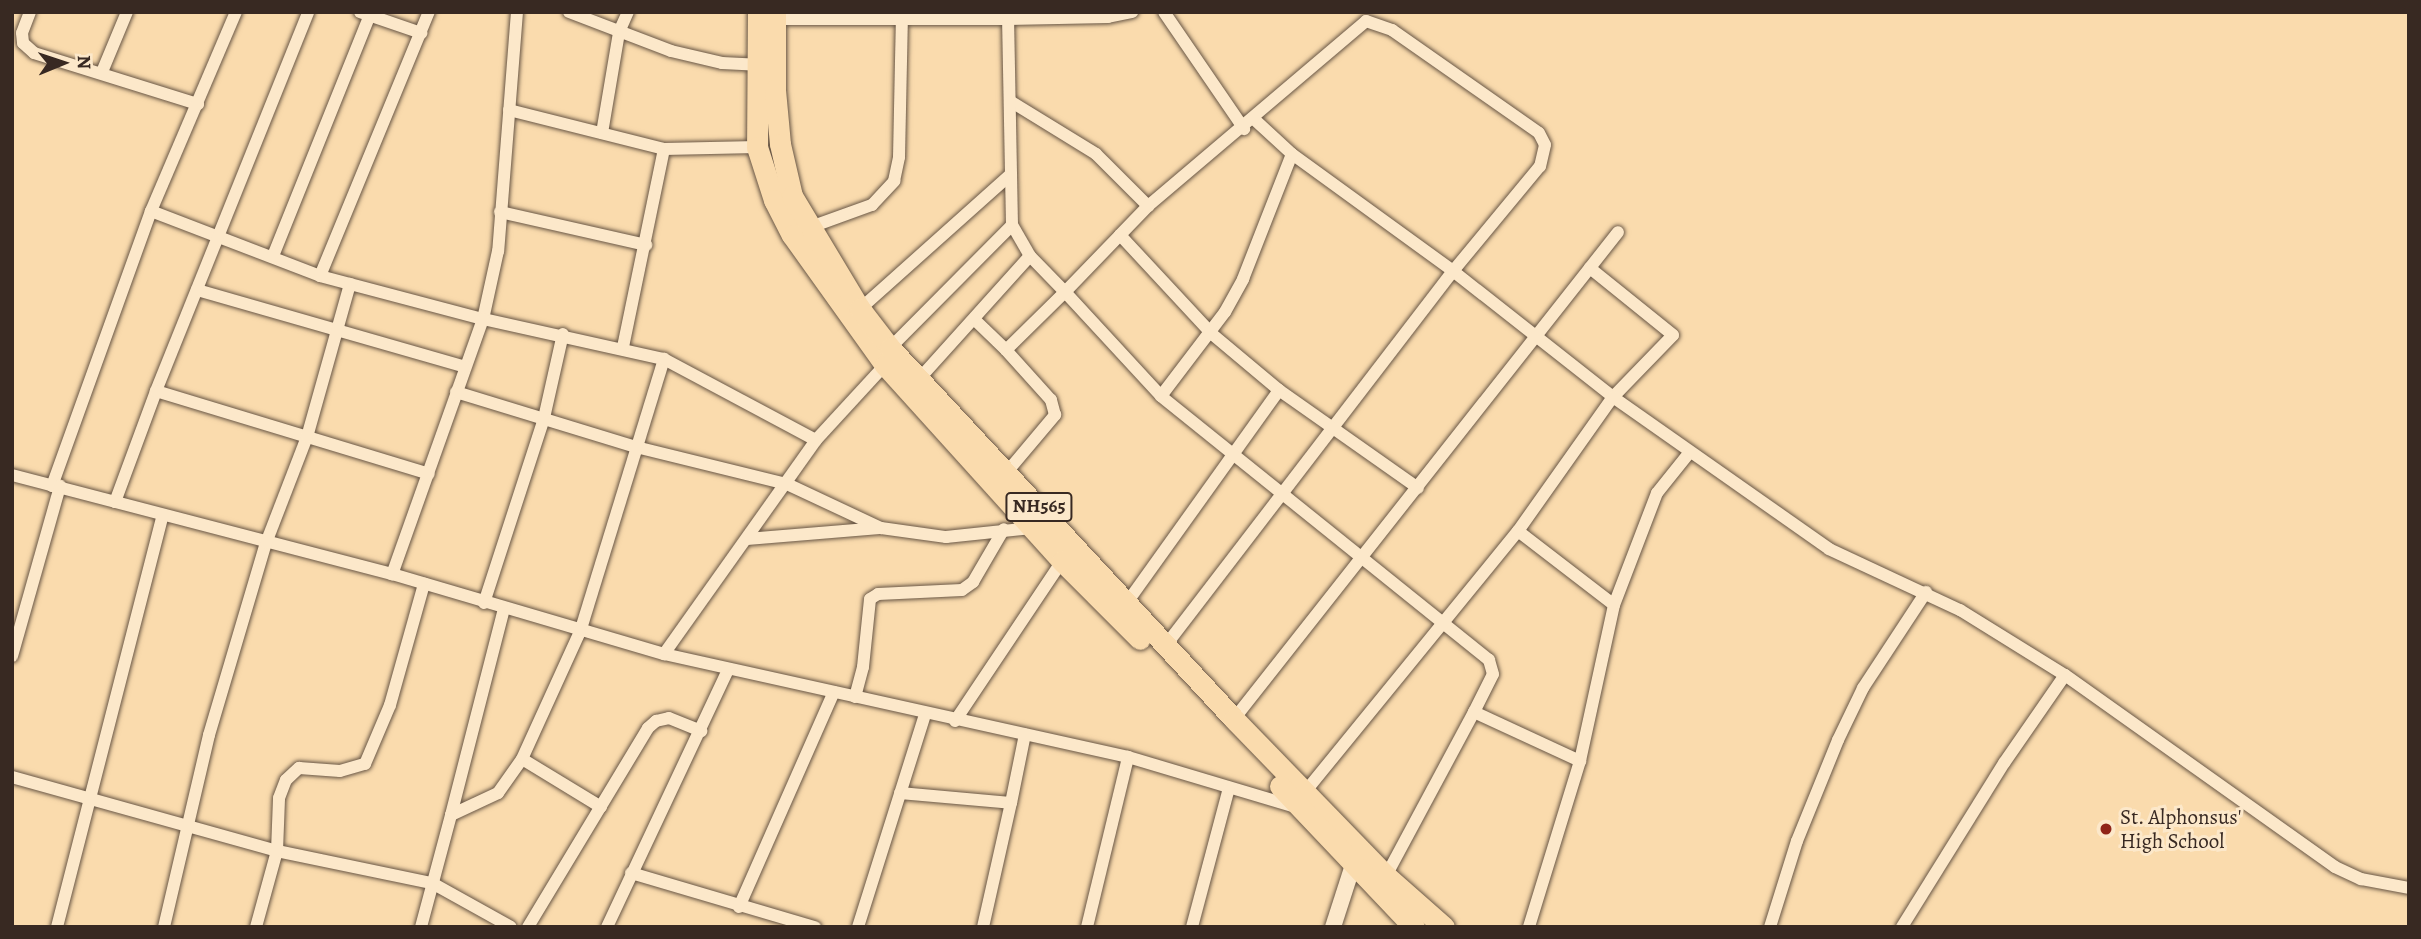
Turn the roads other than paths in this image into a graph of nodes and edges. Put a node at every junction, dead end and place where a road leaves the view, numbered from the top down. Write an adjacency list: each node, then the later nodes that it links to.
1 (30, 12): 19 (street)
2 (127, 12): 19 (street)
3 (236, 12): 21 (street)
4 (308, 12): 35 (street)
5 (429, 12): 17 (street)
6 (517, 12): 22 (street)
7 (569, 12): 16 (street)
8 (628, 12): 16 (street)
9 (1132, 12): 13 (street)
10 (1164, 12): 23 (street)
11 (367, 13): 17 (street); 38 (street)
12 (769, 15): 14 (street); 18 (highway, NH565); 33 (highway, NH565)
13 (1108, 15): 15 (street)
14 (903, 16): 15 (street); 33 (street)
15 (1007, 16): 20 (street)
16 (620, 32): 18 (street); 24 (street)
17 (421, 33): 42 (street)
18 (757, 65): 25 (highway, NH565)
19 (102, 72): 21 (street)
20 (1010, 100): 28 (street); 29 (street)
21 (198, 104): 30 (street)
22 (509, 110): 24 (street); 31 (street)
23 (1249, 125): 27 (street); 29 (street); 41 (street)
24 (602, 132): 26 (street)
25 (757, 147): 26 (street); 55 (highway, NH565)
26 (664, 149): 37 (street)
27 (1292, 154): 41 (street); 51 (street)
28 (1009, 176): 32 (street); 46 (street)
29 (1149, 206): 36 (street)
30 (151, 211): 35 (street); 75 (street)
31 (500, 212): 37 (street); 47 (street)
32 (1012, 225): 39 (street); 55 (street)
33 (808, 228): 46 (highway, NH565)
34 (1618, 232): 40 (street)
35 (217, 235): 38 (street); 44 (street)
36 (1120, 235): 45 (street); 51 (street)
37 (646, 245): 53 (street)
38 (273, 256): 42 (street)
39 (1030, 256): 45 (street); 48 (street)
40 (1590, 268): 52 (street); 63 (street)
41 (1453, 271): 52 (street); 65 (street)
42 (320, 276): 43 (street)
43 (349, 284): 47 (street); 49 (street)
44 (197, 290): 49 (street); 60 (street)
45 (1065, 292): 54 (street); 62 (street)
46 (860, 309): 55 (highway, NH565)
47 (483, 319): 50 (street); 57 (street)
48 (976, 321): 54 (street); 58 (street)
49 (335, 329): 57 (street); 66 (street)
50 (563, 334): 53 (street); 64 (street)
51 (1212, 334): 59 (street); 62 (street)
52 (1537, 336): 63 (street); 76 (street)
53 (623, 347): 56 (street)
54 (1006, 350): 71 (street)
55 (888, 357): 58 (highway, NH565); 67 (street); 81 (highway, NH565)
56 (664, 359): 67 (street); 68 (street)
57 (465, 367): 61 (street)
58 (920, 378): 71 (highway, NH565)
59 (1279, 390): 65 (street); 70 (street)
60 (156, 391): 66 (street); 78 (street)
61 (456, 392): 64 (street); 72 (street)
62 (1161, 396): 70 (street)
63 (1613, 397): 69 (street); 83 (street)
64 (544, 418): 68 (street); 91 (street)
65 (1332, 427): 76 (street); 77 (street)
66 (307, 437): 72 (street); 85 (street)
67 (817, 440): 74 (street)
68 (636, 447): 74 (street); 97 (street)
69 (1689, 453): 90 (street); 93 (street)
70 (1233, 456): 77 (street); 92 (street)
71 (1007, 472): 92 (highway, NH565)
72 (429, 474): 88 (street)
73 (12, 475): 75 (street)
74 (786, 484): 80 (street); 84 (street)
75 (56, 486): 78 (street); 94 (street)
76 (1418, 488): 86 (street)
77 (1283, 491): 86 (street); 98 (street)
78 (115, 502): 79 (street)
79 (163, 514): 85 (street); 117 (street)
80 (881, 528): 82 (street); 84 (street)
81 (1032, 528): 82 (street); 87 (highway, NH565)
82 (1004, 529): 104 (street)
83 (1518, 531): 93 (street); 96 (street)
84 (747, 539): 99 (street)
85 (266, 543): 88 (street); 122 (street)
86 (1365, 556): 96 (street); 107 (street)
87 (1062, 561): 108 (street); 118 (highway, NH565)
88 (392, 574): 89 (street)
89 (424, 584): 91 (street); 123 (street)
90 (1926, 592): 102 (street); 147 (street)
91 (484, 603): 95 (street)
92 (1126, 604): 98 (highway, NH565)
93 (1614, 605): 113 (street)
94 (19, 608): 100 (street)
95 (505, 609): 97 (street); 121 (street)
96 (1445, 623): 105 (street); 118 (street)
97 (580, 632): 99 (street); 112 (street)
98 (1166, 646): 107 (highway, NH565)
99 (664, 654): 101 (street)
100 (12, 656)
101 (728, 670): 103 (street); 109 (street)
102 (2065, 675): 128 (street); 148 (street)
103 (834, 692): 104 (street); 129 (street)
104 (855, 697): 106 (street)
105 (1475, 712): 113 (street); 126 (street)
106 (925, 714): 108 (street); 116 (street)
107 (1234, 719): 118 (highway, NH565)
108 (955, 721): 110 (street)
109 (702, 731): 120 (street); 125 (street)
110 (1026, 734): 111 (street); 119 (street)
111 (1128, 757): 115 (street); 142 (street)
112 (522, 760): 120 (street); 121 (street)
113 (1580, 761): 146 (street)
114 (12, 777): 117 (street)
115 (1229, 788): 118 (street); 143 (street)
116 (900, 793): 119 (street); 140 (street)
117 (86, 799): 122 (street); 132 (street)
118 (1302, 800): 124 (highway, NH565); 126 (highway, NH565)
119 (1011, 803): 141 (street)
120 (601, 807): 137 (street)
121 (451, 816): 127 (street)
122 (190, 827): 123 (street); 133 (street)
123 (277, 851): 127 (street); 134 (street)
124 (1353, 865): 131 (highway, NH565); 144 (street)
125 (631, 873): 129 (street); 138 (street)
126 (1386, 876): 145 (highway, NH565)
127 (432, 883): 135 (street); 136 (street)
128 (2409, 888)
129 (738, 906): 130 (street)
130 (771, 922): 139 (street)
131 (1408, 925)
132 (57, 927)
133 (164, 927)
134 (256, 927)
135 (421, 927)
136 (512, 927)
137 (528, 927)
138 (607, 927)
139 (815, 927)
140 (858, 927)
141 (983, 927)
142 (1087, 927)
143 (1192, 927)
144 (1333, 927)
145 (1444, 927)
146 (1529, 927)
147 (1770, 927)
148 (1902, 927)

